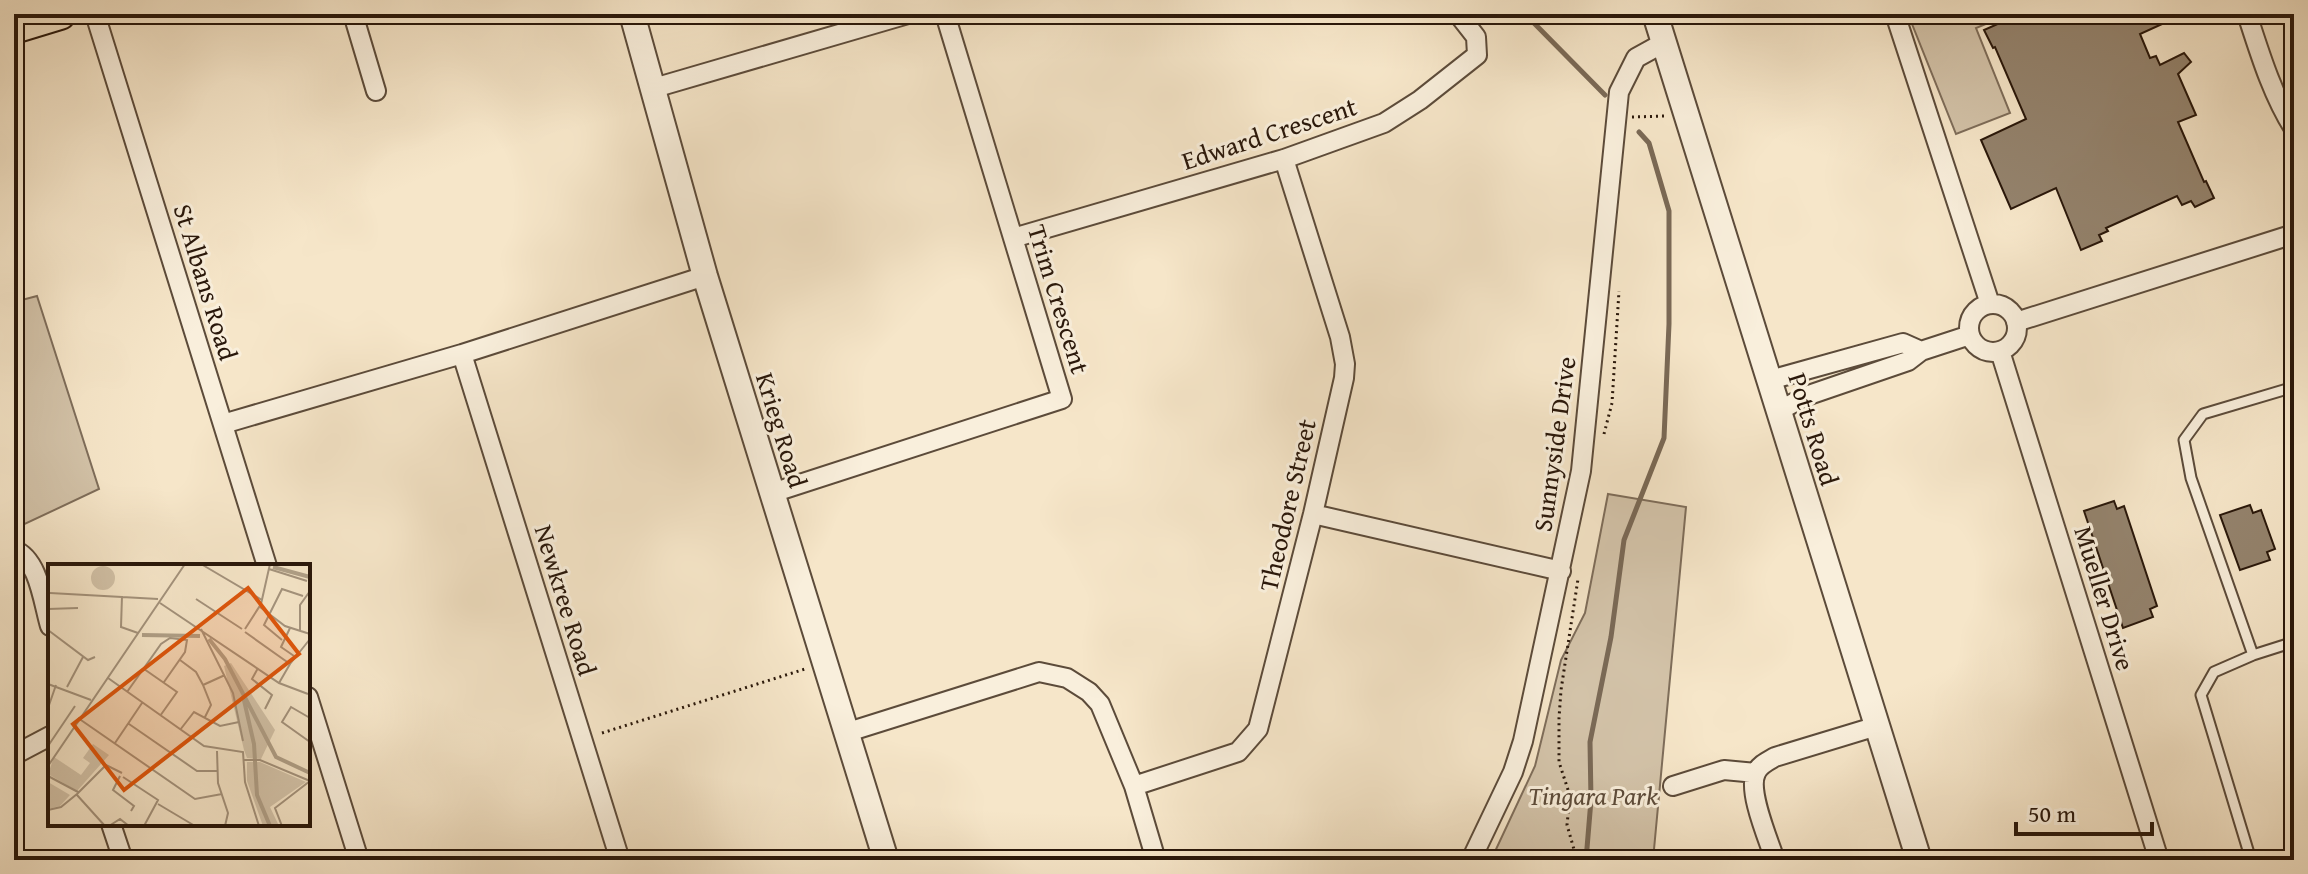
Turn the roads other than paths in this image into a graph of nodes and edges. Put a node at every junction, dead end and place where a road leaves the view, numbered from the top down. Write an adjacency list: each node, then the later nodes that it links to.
1 (60, 14): 11 (main road)
2 (95, 14): 30 (street, St Albans Road)
3 (353, 14): 14 (street)
4 (632, 14): 13 (street, Krieg Road)
5 (908, 14): 13 (street)
6 (945, 14): 18 (street, Trim Crescent)
7 (1458, 14): 16 (street, Edward Crescent)
8 (1655, 14): 12 (street, Potts Road)
9 (1895, 14): 21 (street)
10 (2247, 14): 15 (street)
11 (14, 28)
12 (1665, 42): 27 (street, Potts Road); 35 (street, Sunnyside Drive)
13 (654, 88): 20 (street, Krieg Road)
14 (376, 91)
15 (2294, 129)
16 (1284, 159): 18 (street, Edward Crescent); 32 (street, Theodore Street)
17 (2291, 235): 19 (lane); 22 (street)
18 (1013, 238): 31 (street, Trim Crescent)
19 (2294, 257)
20 (705, 276): 26 (street); 31 (street, Krieg Road)
21 (1990, 304): 22 (street); 23 (street)
22 (2016, 322): 25 (street)
23 (1970, 335): 24 (street); 25 (street)
24 (1921, 351): 27 (street); 29 (street)
25 (2000, 351): 57 (street, Mueller Drive)
26 (462, 354): 30 (street); 51 (street, Newkree Road)
27 (1770, 380): 29 (street, Potts Road)
28 (2294, 387): 38 (lane)
29 (1779, 411): 40 (street, Potts Road)
30 (223, 424): 34 (street, St Albans Road)
31 (772, 493): 41 (street, Krieg Road)
32 (1313, 514): 35 (street); 46 (street, Theodore Street)
33 (14, 550): 36 (street)
34 (266, 564)
35 (1561, 571): 54 (street, Sunnyside Drive)
36 (48, 619)
37 (2294, 642): 38 (lane)
38 (2253, 655): 58 (lane)
39 (310, 703): 50 (street)
40 (1877, 726): 45 (street); 56 (street, Potts Road)
41 (845, 733): 46 (street); 52 (street, Krieg Road)
42 (48, 737): 44 (street)
43 (48, 750): 44 (street)
44 (19, 753)
45 (1756, 773): 47 (street); 55 (street)
46 (1134, 786): 53 (street)
47 (1673, 786)
48 (112, 826): 49 (street)
49 (123, 860)
50 (359, 860)
51 (620, 860)
52 (886, 860)
53 (1156, 860)
54 (1471, 860)
55 (1775, 860)
56 (1919, 860)
57 (2159, 860)
58 (2251, 860)

